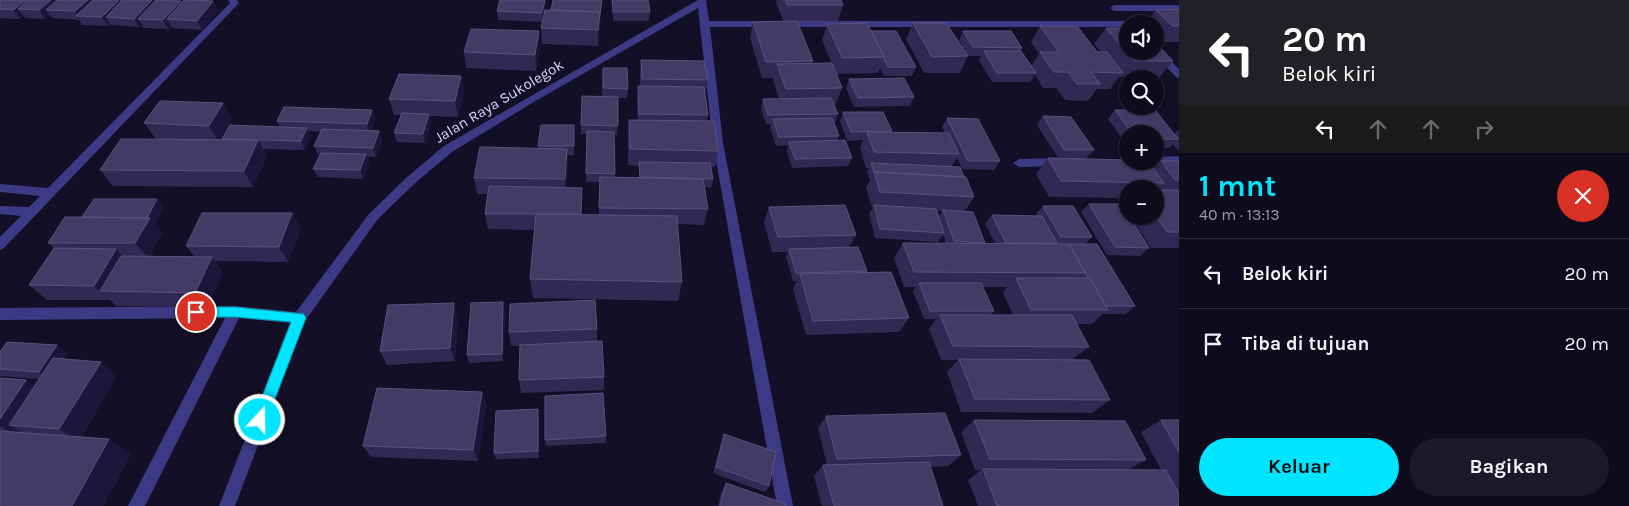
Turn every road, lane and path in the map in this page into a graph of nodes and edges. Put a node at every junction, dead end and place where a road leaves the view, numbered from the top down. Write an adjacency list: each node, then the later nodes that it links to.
1 (232, 0): 16 (street)
2 (1107, 0): 4 (street)
3 (702, 1): 7 (street); 22 (street, Jalan Raya Sukolegok)
4 (1114, 8): 5 (street); 6 (street)
5 (1179, 8)
6 (1120, 15)
7 (704, 24): 8 (street); 25 (street)
8 (1119, 24)
9 (1164, 59): 10 (street)
10 (1179, 75)
11 (1164, 160): 12 (street)
12 (1179, 160)
13 (1078, 162): 14 (street)
14 (1019, 163)
15 (0, 188): 16 (street)
16 (52, 193): 18 (street)
17 (0, 210): 18 (street)
18 (32, 212): 19 (street)
19 (0, 245)
20 (235, 312): 21 (street); 22 (street); 23 (street)
21 (0, 314)
22 (299, 318): 24 (street, Jalan Raya Sukolegok)
23 (136, 506)
24 (227, 506)
25 (785, 506)

